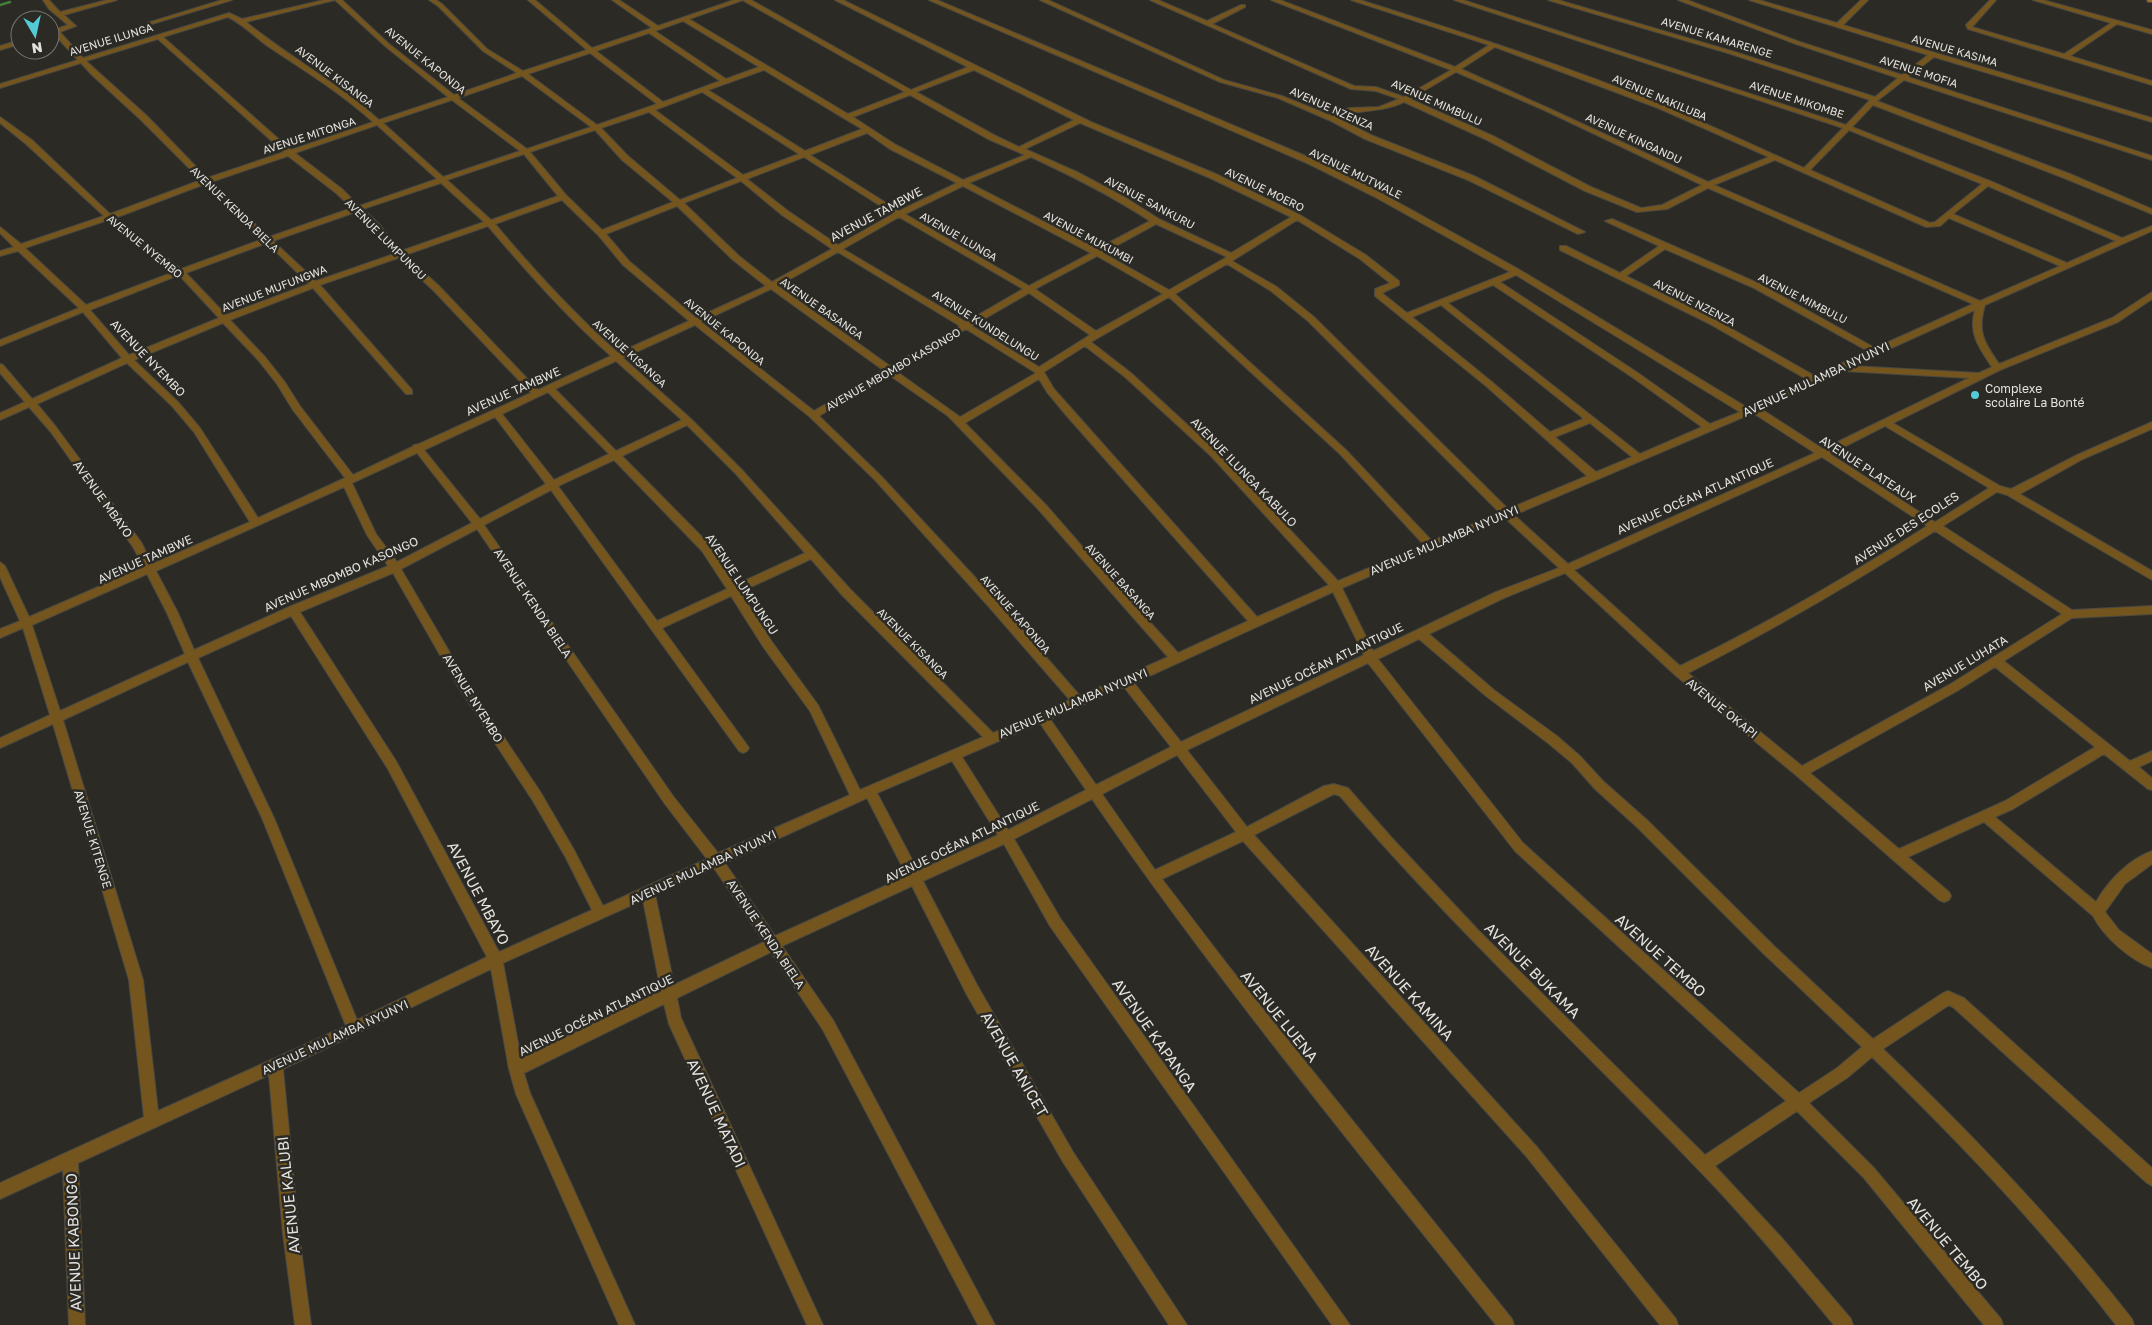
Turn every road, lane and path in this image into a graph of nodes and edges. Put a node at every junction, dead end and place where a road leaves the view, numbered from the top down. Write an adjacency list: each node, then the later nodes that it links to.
1 (46, 0): 25 (street)
2 (114, 0): 26 (street)
3 (229, 0): 31 (street)
4 (332, 0): 29 (street)
5 (338, 0): 54 (street, AVENUE KAPONDA)
6 (432, 0): 47 (street, AVENUE BASANGA)
7 (531, 0): 40 (street)
8 (615, 0): 35 (street)
9 (740, 0): 28 (street, AVENUE MITONGA)
10 (746, 0): 53 (street, AVENUE SANKURU)
11 (838, 0): 44 (street, AVENUE MOERO)
12 (932, 0): 108 (street, AVENUE MUTWALE)
13 (1042, 0): 60 (street, AVENUE NZENZA)
14 (1153, 0): 32 (street, AVENUE MIMBULU)
15 (1274, 0): 46 (street, AVENUE KINGANDU)
16 (1354, 0): 39 (street, AVENUE NAKILUBA)
17 (1457, 0): 66 (street, AVENUE MIKOMBE)
18 (1551, 0): 56 (street, AVENUE KAMARENGE)
19 (1681, 0): 48 (street, AVENUE MOFIA)
20 (1752, 0): 33 (street, AVENUE KASIMA)
21 (1865, 0): 33 (street)
22 (1993, 0): 42 (street)
23 (2036, 0): 30 (street)
24 (1243, 6): 32 (street)
25 (55, 10)
26 (60, 14): 34 (street)
27 (229, 15): 29 (street, AVENUE KISANGA); 37 (street, AVENUE ILUNGA)
28 (684, 19): 35 (street, AVENUE MITONGA); 45 (street, AVENUE MUKUMBI)
29 (241, 21): 64 (street, AVENUE KISANGA)
30 (2116, 22): 36 (street); 42 (street)
31 (150, 23)
32 (1206, 24): 55 (street, AVENUE MIMBULU)
33 (1838, 26): 41 (street, AVENUE KASIMA)
34 (60, 30)
35 (654, 30): 40 (street, AVENUE MITONGA); 49 (street)
36 (2152, 32)
37 (158, 36): 43 (street, AVENUE ILUNGA); 70 (street, AVENUE LUMPUNGU)
38 (60, 40): 43 (street, AVENUE KENDA BIELA)
39 (1494, 45): 46 (street); 73 (street, AVENUE NAKILUBA)
40 (592, 51): 47 (street, AVENUE MITONGA); 57 (street)
41 (1933, 54): 48 (street); 63 (street, AVENUE KASIMA)
42 (2067, 56): 50 (street)
43 (82, 60): 51 (street, AVENUE ILUNGA); 78 (street, AVENUE KENDA BIELA)
44 (975, 67): 53 (street); 62 (street, AVENUE MOERO)
45 (762, 68): 49 (street); 59 (street, AVENUE MUKUMBI)
46 (1456, 70): 55 (street); 81 (street, AVENUE KINGANDU)
47 (523, 74): 54 (street, AVENUE MITONGA); 65 (street, AVENUE BASANGA)
48 (1902, 76): 56 (street); 74 (street, AVENUE MOFIA)
49 (725, 81): 52 (street)
50 (2152, 83)
51 (0, 86)
52 (703, 90): 57 (street); 71 (street, AVENUE ILUNGA)
53 (909, 93): 59 (street); 68 (street, AVENUE SANKURU)
54 (454, 98): 64 (street, AVENUE MITONGA); 69 (street, AVENUE KAPONDA)
55 (1404, 100): 60 (street); 81 (street, AVENUE MIMBULU)
56 (1873, 100): 66 (street); 85 (street, AVENUE KAMARENGE)
57 (662, 105): 58 (street)
58 (650, 109): 65 (street); 76 (street, AVENUE KUNDELUNGU)
59 (847, 117): 67 (street, AVENUE MUKUMBI)
60 (1329, 117): 95 (street, AVENUE NZENZA)
61 (0, 120): 88 (street, AVENUE NYEMBO)
62 (1080, 120): 68 (street); 89 (street, AVENUE MOERO)
63 (2152, 120)
64 (379, 124): 70 (street, AVENUE MITONGA); 77 (street, AVENUE KISANGA)
65 (597, 128): 69 (street); 83 (street, AVENUE BASANGA)
66 (1849, 128): 75 (street); 79 (street, AVENUE MIKOMBE)
67 (867, 130): 71 (street); 80 (street, AVENUE MUKUMBI)
68 (1018, 150): 72 (street, AVENUE SANKURU)
69 (525, 151): 77 (street); 82 (street, AVENUE KAPONDA)
70 (291, 154): 78 (street, AVENUE MITONGA); 84 (street, AVENUE LUMPUNGU)
71 (803, 154): 76 (street); 86 (street, AVENUE ILUNGA)
72 (1028, 156): 80 (street, AVENUE TAMBWE); 90 (street, AVENUE SANKURU)
73 (1774, 158): 75 (street, AVENUE NAKILUBA); 81 (street, AVENUE MIMBULU)
74 (2152, 158)
75 (1805, 171): 87 (street, AVENUE NAKILUBA)
76 (740, 177): 83 (street); 102 (street, AVENUE KUNDELUNGU)
77 (443, 180): 84 (street); 92 (street, AVENUE KISANGA)
78 (206, 181): 88 (street, AVENUE MITONGA); 97 (street, AVENUE KENDA BIELA)
79 (1986, 183): 87 (street); 98 (street, AVENUE MIKOMBE)
80 (961, 184): 86 (street, AVENUE TAMBWE); 103 (street, AVENUE MUKUMBI)
81 (1708, 185): 118 (street, AVENUE KINGANDU)
82 (562, 197): 92 (street, AVENUE MUFUNGWA); 96 (street, AVENUE KAPONDA)
83 (679, 204): 96 (street); 113 (street, AVENUE BASANGA)
84 (357, 210): 97 (street); 104 (street, AVENUE LUMPUNGU)
85 (2152, 212)
86 (899, 214): 102 (street, AVENUE TAMBWE); 114 (street, AVENUE ILUNGA)
87 (1948, 215): 107 (street)
88 (109, 217): 100 (street, AVENUE MITONGA); 109 (street, AVENUE NYEMBO)
89 (1297, 217): 106 (street); 120 (street, AVENUE MOERO)
90 (1156, 221): 103 (street, AVENUE MBOMBO KASONGO); 106 (street, AVENUE SANKURU)
91 (1609, 221): 99 (street, AVENUE MIMBULU)
92 (489, 222): 104 (street, AVENUE MUFUNGWA); 128 (street, AVENUE KISANGA)
93 (0, 228): 100 (street, AVENUE NYEMBO)
94 (2152, 228): 98 (street, AVENUE MULAMBA NYUNYI)
95 (1581, 232)
96 (600, 233): 122 (street, AVENUE KAPONDA)
97 (268, 241): 109 (street); 112 (street, AVENUE KENDA BIELA)
98 (2122, 241): 107 (street, AVENUE MULAMBA NYUNYI)
99 (1664, 246): 110 (street); 127 (street, AVENUE MIMBULU)
100 (18, 248): 105 (street, AVENUE MITONGA); 119 (street, AVENUE NYEMBO)
101 (1563, 248): 110 (street, AVENUE NZENZA)
102 (838, 249): 113 (street, AVENUE TAMBWE); 123 (street, AVENUE KUNDELUNGU)
103 (1096, 252): 114 (street, AVENUE MBOMBO KASONGO); 115 (street, AVENUE MUKUMBI)
104 (398, 253): 112 (street, AVENUE MUFUNGWA); 139 (street, AVENUE LUMPUNGU)
105 (0, 254)
106 (1229, 259): 115 (street); 161 (street, AVENUE SANKURU)
107 (2067, 266): 118 (street, AVENUE MULAMBA NYUNYI)
108 (1517, 272): 111 (street); 141 (street, AVENUE MUTWALE)
109 (181, 273): 119 (street); 121 (street, AVENUE NYEMBO)
110 (1619, 277): 136 (street, AVENUE NZENZA)
111 (1494, 282): 117 (street); 150 (street)
112 (314, 284): 121 (street, AVENUE MUFUNGWA); 138 (street, AVENUE KENDA BIELA)
113 (772, 286): 122 (street, AVENUE TAMBWE); 133 (street, AVENUE BASANGA)
114 (1029, 290): 123 (street, AVENUE MBOMBO KASONGO); 124 (street, AVENUE ILUNGA)
115 (1170, 294): 124 (street); 165 (street, AVENUE MUKUMBI)
116 (2152, 295): 132 (street, AVENUE OCÉAN ATLANTIQUE)
117 (1442, 302): 120 (street); 145 (street)
118 (1981, 304): 127 (street, AVENUE MULAMBA NYUNYI); 132 (street)
119 (85, 309): 126 (street); 129 (street, AVENUE NYEMBO)
120 (1407, 316): 151 (street, AVENUE MOERO)
121 (225, 319): 129 (street, AVENUE MUFUNGWA); 157 (street, AVENUE NYEMBO)
122 (695, 321): 128 (street, AVENUE TAMBWE); 143 (street, AVENUE KAPONDA)
123 (968, 326): 133 (street, AVENUE MBOMBO KASONGO); 134 (street, AVENUE KUNDELUNGU)
124 (1096, 335): 125 (street)
125 (1085, 342): 134 (street); 172 (street, AVENUE ILUNGA KABULO)
126 (0, 343)
127 (1875, 351): 131 (street, AVENUE MULAMBA NYUNYI)
128 (616, 357): 137 (street, AVENUE TAMBWE); 146 (street, AVENUE KISANGA)
129 (128, 359): 140 (street, AVENUE MUFUNGWA); 162 (street, AVENUE NYEMBO)
130 (0, 367): 140 (street, AVENUE MBAYO)
131 (1841, 368): 135 (street); 136 (street, AVENUE MULAMBA NYUNYI)
132 (1997, 368): 135 (street, AVENUE OCÉAN ATLANTIQUE)
133 (891, 370): 143 (street, AVENUE MBOMBO KASONGO); 147 (street, AVENUE BASANGA)
134 (1040, 373): 147 (street); 177 (street, AVENUE KUNDELUNGU)
135 (1981, 376): 148 (street, AVENUE OCÉAN ATLANTIQUE)
136 (1815, 380): 141 (street, AVENUE MULAMBA NYUNYI)
137 (550, 389): 139 (street, AVENUE TAMBWE); 154 (street, AVENUE LUMPUNGU)
138 (409, 392)
139 (537, 394): 142 (street, AVENUE TAMBWE)
140 (31, 403): 144 (street, AVENUE MUFUNGWA); 170 (street, AVENUE MBAYO)
141 (1751, 410): 150 (street, AVENUE MULAMBA NYUNYI); 153 (street, AVENUE PLATEAUX)
142 (496, 412): 152 (street, AVENUE TAMBWE); 158 (street)
143 (813, 415): 188 (street, AVENUE KAPONDA)
144 (0, 417)
145 (1588, 418): 151 (street); 155 (street)
146 (688, 421): 154 (street, AVENUE MBOMBO KASONGO); 166 (street, AVENUE KISANGA)
147 (959, 422): 184 (street, AVENUE BASANGA)
148 (1885, 422): 153 (street, AVENUE OCÉAN ATLANTIQUE); 159 (street)
149 (2152, 425): 160 (street)
150 (1709, 428): 155 (street, AVENUE MULAMBA NYUNYI)
151 (1548, 436): 156 (street, AVENUE MOERO)
152 (417, 447): 157 (street, AVENUE TAMBWE); 163 (street, AVENUE KENDA BIELA)
153 (1821, 454): 164 (street, AVENUE PLATEAUX); 169 (street, AVENUE OCÉAN ATLANTIQUE)
154 (615, 455): 158 (street, AVENUE MBOMBO KASONGO); 173 (street, AVENUE LUMPUNGU)
155 (1638, 457): 156 (street, AVENUE MULAMBA NYUNYI)
156 (1594, 476): 161 (street, AVENUE MULAMBA NYUNYI)
157 (349, 480): 162 (street, AVENUE TAMBWE); 168 (street, AVENUE NYEMBO)
158 (552, 485): 163 (street, AVENUE MBOMBO KASONGO); 179 (street)
159 (1996, 488): 160 (street); 164 (street, AVENUE DES ECOLES)
160 (2011, 493): 171 (street)
161 (1506, 513): 165 (street, AVENUE MULAMBA NYUNYI); 169 (street, AVENUE OKAPI)
162 (256, 523): 170 (street, AVENUE TAMBWE)
163 (479, 525): 168 (street, AVENUE MBOMBO KASONGO); 208 (street, AVENUE KENDA BIELA)
164 (1933, 526): 176 (street, AVENUE PLATEAUX); 186 (street, AVENUE DES ECOLES)
165 (1430, 545): 172 (street, AVENUE MULAMBA NYUNYI)
166 (811, 555): 173 (street); 191 (street, AVENUE KISANGA)
167 (0, 566): 178 (street, AVENUE KITENGE)
168 (395, 568): 174 (street, AVENUE MBOMBO KASONGO); 214 (street, AVENUE NYEMBO)
169 (1568, 568): 180 (street, AVENUE OCÉAN ATLANTIQUE); 186 (street, AVENUE OKAPI)
170 (150, 571): 178 (street, AVENUE TAMBWE); 182 (street, AVENUE MBAYO)
171 (2152, 576)
172 (1336, 586): 177 (street, AVENUE MULAMBA NYUNYI); 183 (street, AVENUE TEMBO)
173 (733, 592): 179 (street); 202 (street, AVENUE LUMPUNGU)
174 (293, 610): 182 (street, AVENUE MBOMBO KASONGO); 216 (street, AVENUE MBAYO)
175 (2152, 610): 176 (street, AVENUE LUHATA)
176 (2070, 614): 185 (street, AVENUE LUHATA)
177 (1255, 622): 184 (street, AVENUE MULAMBA NYUNYI)
178 (26, 623): 181 (street, AVENUE TAMBWE); 189 (street, AVENUE KITENGE)
179 (654, 627): 194 (street)
180 (1420, 633): 183 (street, AVENUE OCÉAN ATLANTIQUE); 220 (street)
181 (0, 634)
182 (191, 656): 189 (street, AVENUE MBOMBO KASONGO); 219 (street, AVENUE MBAYO)
183 (1370, 657): 195 (street, AVENUE OCÉAN ATLANTIQUE); 223 (street, AVENUE TEMBO)
184 (1176, 658): 187 (street, AVENUE MULAMBA NYUNYI)
185 (1996, 661): 193 (street); 199 (street, AVENUE LUHATA)
186 (1679, 672): 199 (street, AVENUE OKAPI)
187 (1126, 681): 188 (street, AVENUE MULAMBA NYUNYI); 195 (street, AVENUE KAMINA)
188 (1078, 702): 190 (street, AVENUE MULAMBA NYUNYI)
189 (57, 716): 192 (street, AVENUE MBOMBO KASONGO); 224 (street, AVENUE KITENGE)
190 (1042, 717): 191 (street, AVENUE MULAMBA NYUNYI); 201 (street, AVENUE LUENA)
191 (991, 738): 196 (street, AVENUE MULAMBA NYUNYI)
192 (0, 743)
193 (2105, 747): 198 (street); 203 (street)
194 (743, 748)
195 (1178, 749): 201 (street, AVENUE OCÉAN ATLANTIQUE); 204 (street, AVENUE KAMINA)
196 (954, 755): 202 (street, AVENUE MULAMBA NYUNYI); 205 (street, AVENUE KAPANGA)
197 (2152, 756): 198 (street)
198 (2130, 766): 200 (street)
199 (1801, 772): 206 (street, AVENUE OKAPI)
200 (2152, 785)
201 (1096, 792): 205 (street, AVENUE OCÉAN ATLANTIQUE); 209 (street, AVENUE LUENA)
202 (863, 794): 208 (street, AVENUE MULAMBA NYUNYI); 210 (street, AVENUE ANICET)
203 (1985, 816): 206 (street); 213 (street)
204 (1245, 834): 209 (street, AVENUE BUKAMA); 226 (street, AVENUE BUKAMA); 237 (street, AVENUE KAMINA)
205 (1006, 837): 210 (street, AVENUE OCÉAN ATLANTIQUE); 235 (street, AVENUE KAPANGA)
206 (1898, 855): 212 (street, AVENUE OKAPI)
207 (2152, 857): 213 (street)
208 (716, 860): 211 (street, AVENUE MULAMBA NYUNYI); 215 (street, AVENUE KENDA BIELA)
209 (1152, 877): 236 (street, AVENUE LUENA)
210 (916, 880): 215 (street, AVENUE OCÉAN ATLANTIQUE); 234 (street, AVENUE ANICET)
211 (648, 892): 214 (street, AVENUE MULAMBA NYUNYI); 218 (street, AVENUE MATADI)
212 (1944, 896)
213 (2098, 912): 217 (street)
214 (600, 914): 216 (street, AVENUE MULAMBA NYUNYI)
215 (773, 944): 218 (street, AVENUE OCÉAN ATLANTIQUE); 233 (street, AVENUE KENDA BIELA)
216 (496, 960): 219 (street, AVENUE MULAMBA NYUNYI); 222 (street, AVENUE MBAYO)
217 (2152, 962)
218 (669, 994): 222 (street, AVENUE OCÉAN ATLANTIQUE); 232 (street, AVENUE MATADI)
219 (354, 1029): 221 (street, AVENUE MULAMBA NYUNYI)
220 (1873, 1047): 223 (street); 227 (street); 240 (street)
221 (275, 1065): 224 (street, AVENUE MULAMBA NYUNYI); 230 (street, AVENUE KALUBI)
222 (516, 1069): 231 (street, AVENUE MBAYO)
223 (1797, 1101): 226 (street); 239 (street, AVENUE TEMBO)
224 (152, 1122): 225 (street, AVENUE MULAMBA NYUNYI)
225 (70, 1159): 228 (street, AVENUE MULAMBA NYUNYI); 229 (street, AVENUE KABONGO)
226 (1704, 1164): 238 (street, AVENUE BUKAMA)
227 (2152, 1178)
228 (0, 1191)
229 (77, 1325)
230 (303, 1325)
231 (627, 1325)
232 (815, 1325)
233 (987, 1325)
234 (1179, 1325)
235 (1342, 1325)
236 (1506, 1325)
237 (1670, 1325)
238 (1845, 1325)
239 (1995, 1325)
240 (2126, 1325)

